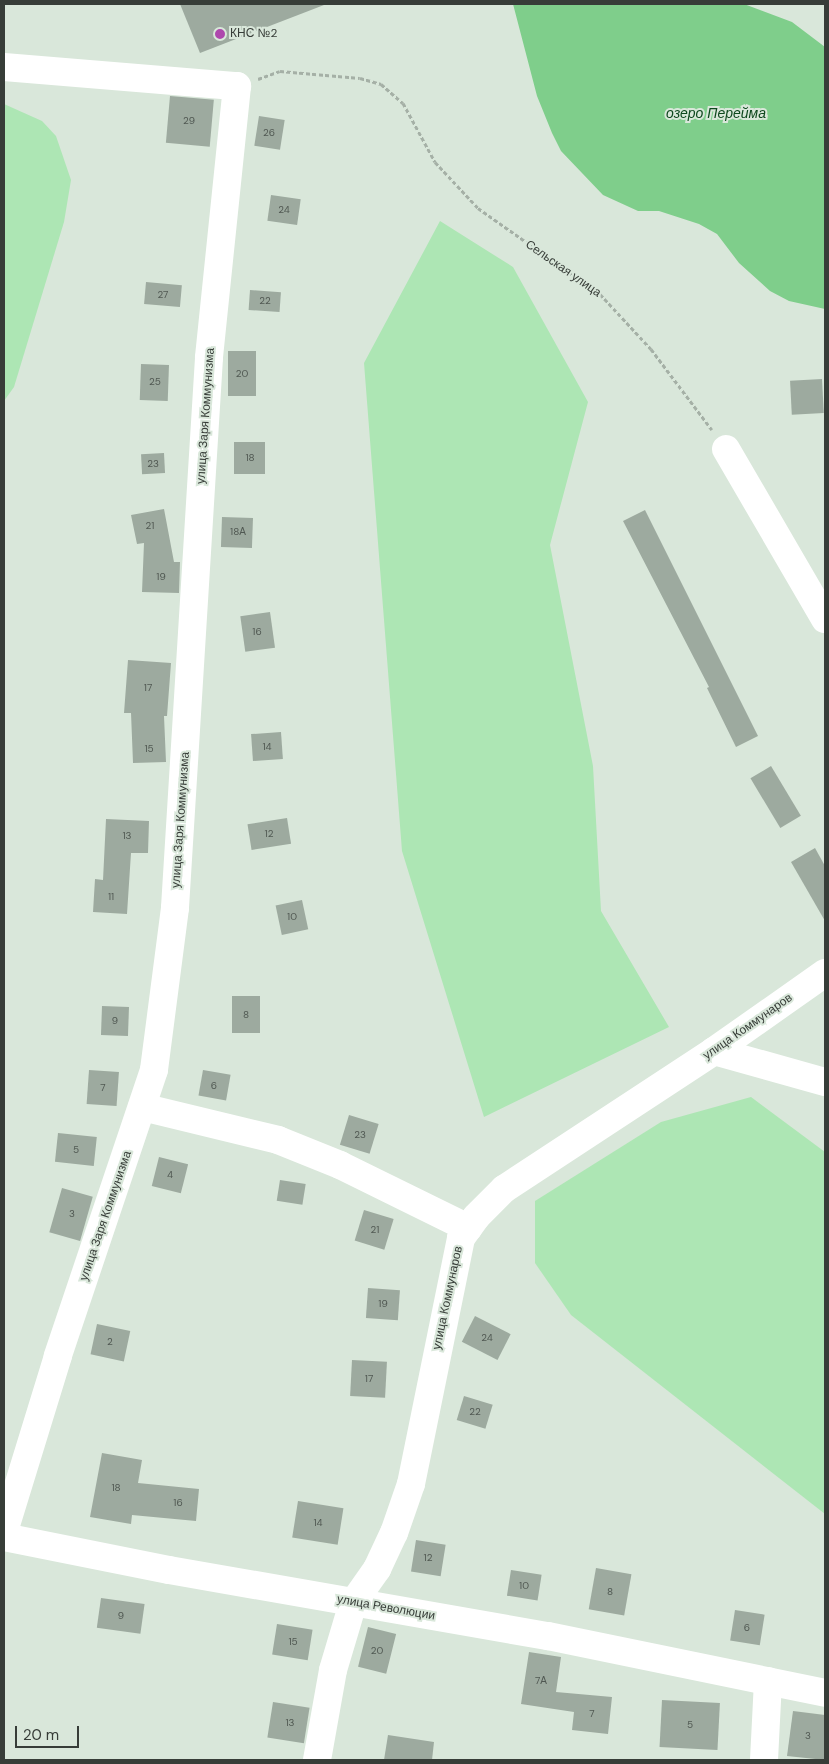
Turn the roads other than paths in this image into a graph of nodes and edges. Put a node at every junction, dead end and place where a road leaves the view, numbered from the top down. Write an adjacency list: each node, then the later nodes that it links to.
1 (4, 67): 7 (street, улица Заря Коммунизма)
2 (726, 449): 3 (street)
3 (825, 618)
4 (825, 973): 5 (street, улица Коммунаров)
5 (714, 1051): 6 (street); 8 (street, улица Коммунаров)
6 (825, 1082)
7 (142, 1107): 8 (street); 9 (street, улица Заря Коммунизма)
8 (468, 1228): 11 (street, улица Коммунаров)
9 (4, 1532)
10 (4, 1537): 11 (street, улица Революции)
11 (353, 1603): 12 (street, улица Революции); 14 (street, улица Коммунаров)
12 (768, 1681): 13 (street, улица Революции); 15 (street)
13 (825, 1693)
14 (317, 1760)
15 (764, 1760)

